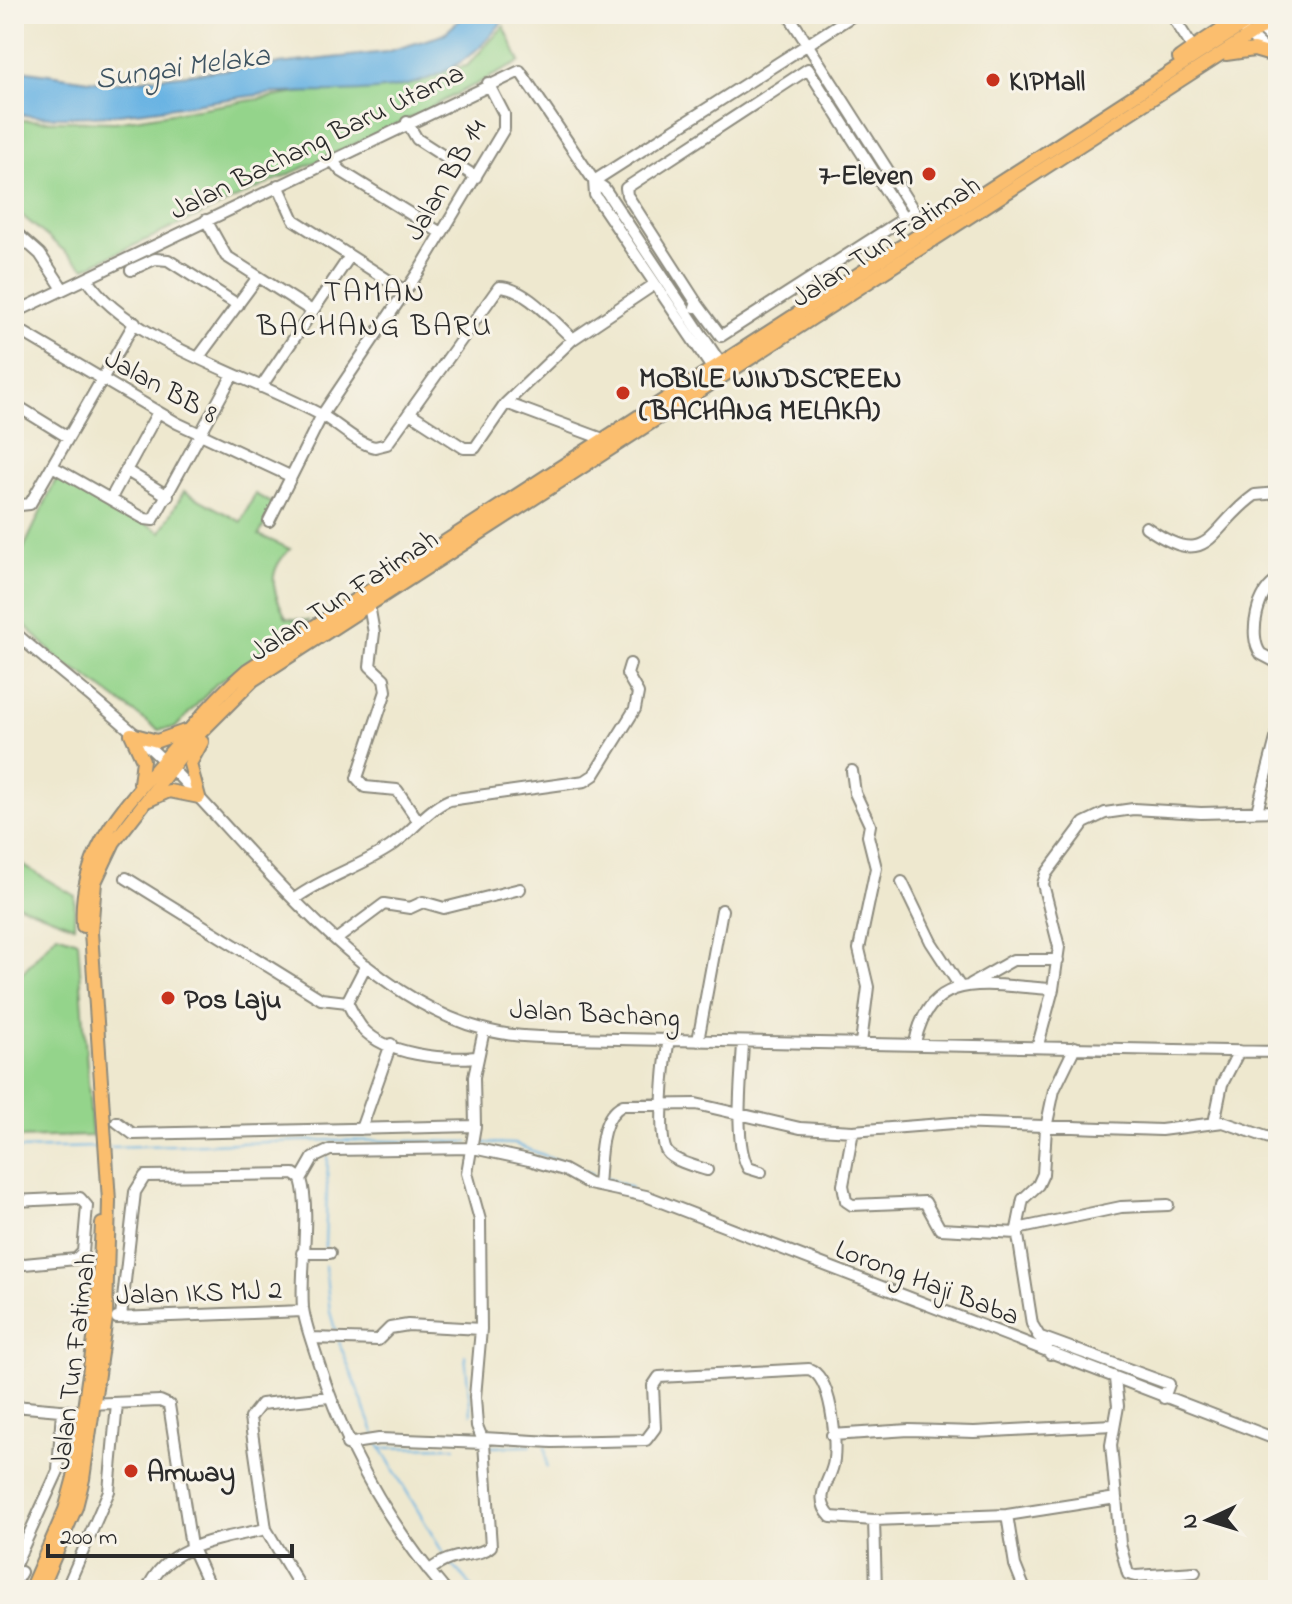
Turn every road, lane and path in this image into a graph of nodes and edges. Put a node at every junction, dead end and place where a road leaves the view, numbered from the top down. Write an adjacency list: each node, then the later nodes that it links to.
1 (788, 14): 6 (street)
2 (855, 14): 6 (street)
3 (1171, 14): 7 (street)
4 (1278, 17): 5 (main road, Jalan Tun Fatimah)
5 (1250, 23): 7 (main road); 8 (street); 9 (main road, Jalan Tun Fatimah); 10 (main road, Jalan Tun Fatimah)
6 (807, 45): 15 (street); 17 (street)
7 (1191, 45): 10 (main road)
8 (1276, 54): 9 (main road)
9 (1208, 61): 38 (main road, Jalan Tun Fatimah)
10 (1171, 70): 19 (main road, Jalan Tun Fatimah)
11 (488, 83): 12 (street, Jalan Bachang Baru Utama); 14 (street, Jalan BB 14); 15 (street, Jalan Bachang Baru Utama)
12 (407, 122): 13 (street, Jalan Bachang Baru Utama); 14 (street)
13 (331, 159): 16 (street, Jalan Bachang Baru Utama); 21 (street)
14 (476, 177): 21 (street, Jalan BB 14)
15 (594, 181): 26 (street); 33 (street)
16 (278, 185): 18 (street, Jalan Bachang Baru Utama); 22 (street)
17 (909, 215): 19 (street); 30 (street); 30 (street)
18 (206, 220): 24 (street); 25 (street, Jalan Bachang Baru Utama)
19 (926, 230): 38 (main road, Jalan Tun Fatimah)
20 (14, 231): 27 (street)
21 (441, 233): 28 (street, Jalan BB 14)
22 (350, 256): 28 (street); 31 (street)
23 (131, 270): 29 (street)
24 (258, 277): 29 (street); 31 (street)
25 (87, 278): 27 (street, Jalan Bachang Baru Utama); 34 (street)
26 (655, 284): 36 (street); 38 (street)
27 (63, 289): 32 (street, Jalan Bachang Baru Utama)
28 (405, 291): 46 (street, Jalan BB 14)
29 (238, 305): 37 (street)
30 (698, 305): 33 (street)
31 (312, 311): 41 (street)
32 (14, 313)
33 (687, 313): 38 (street)
34 (135, 322): 37 (street); 40 (street)
35 (14, 327): 40 (street, Jalan BB 8)
36 (573, 339): 42 (street); 45 (street)
37 (198, 358): 39 (street)
38 (720, 371): 49 (main road, Jalan Tun Fatimah); 60 (main road, Jalan Tun Fatimah)
39 (232, 376): 41 (street); 47 (street)
40 (100, 379): 44 (street, Jalan BB 8); 48 (street)
41 (261, 387): 46 (street)
42 (506, 403): 45 (street); 49 (street)
43 (14, 404): 48 (street)
44 (158, 412): 47 (street, Jalan BB 8); 51 (street)
45 (410, 413): 46 (street)
46 (322, 415): 52 (street, Jalan BB 14)
47 (200, 435): 52 (street, Jalan BB 8); 54 (street)
48 (66, 436): 50 (street)
49 (603, 439): 65 (main road, Jalan Tun Fatimah)
50 (52, 466): 55 (street); 56 (street)
51 (127, 471): 54 (street); 55 (street)
52 (290, 476): 57 (street, Jalan BB 14)
53 (1278, 493): 58 (street)
54 (168, 496): 55 (street)
55 (111, 498)
56 (14, 500)
57 (269, 521)
58 (1146, 527)
59 (1278, 581): 62 (street)
60 (369, 605): 64 (main road, Jalan Tun Fatimah); 75 (street)
61 (14, 632): 67 (street, Jalan Bachang)
62 (1278, 663)
63 (630, 664): 75 (street)
64 (219, 711): 68 (main road, Jalan Tun Fatimah); 70 (main road)
65 (194, 723): 67 (main road); 68 (main road, Jalan Tun Fatimah)
66 (1278, 731): 73 (street)
67 (131, 734): 68 (street, Jalan Bachang); 71 (main road)
68 (167, 764): 70 (street, Jalan Bachang); 71 (main road, Jalan Tun Fatimah); 72 (main road, Jalan Tun Fatimah)
69 (852, 771): 91 (street)
70 (199, 797): 72 (main road); 79 (street, Jalan Bachang)
71 (127, 802): 107 (main road, Jalan Tun Fatimah)
72 (142, 807): 107 (main road, Jalan Tun Fatimah)
73 (1257, 811): 74 (street); 82 (street)
74 (1278, 811)
75 (419, 822): 79 (street)
76 (126, 878): 86 (street)
77 (902, 882): 84 (street)
78 (520, 889): 81 (street)
79 (296, 898): 81 (street, Jalan Bachang)
80 (722, 910): 89 (street)
81 (337, 939): 83 (street, Jalan Bachang)
82 (1058, 960): 84 (street); 85 (street)
83 (366, 965): 86 (street); 87 (street, Jalan Bachang)
84 (965, 984): 85 (street); 92 (street)
85 (1053, 989): 94 (street)
86 (347, 1002): 93 (street)
87 (484, 1030): 88 (street, Jalan Bachang); 98 (street)
88 (669, 1040): 89 (street, Jalan Bachang); 99 (street)
89 (698, 1041): 90 (street, Jalan Bachang)
90 (743, 1042): 91 (street, Jalan Bachang); 100 (street)
91 (861, 1043): 92 (street, Jalan Bachang)
92 (915, 1043): 94 (street, Jalan Bachang)
93 (391, 1044): 98 (street); 105 (street)
94 (1038, 1045): 95 (street, Jalan Bachang)
95 (1075, 1047): 96 (street, Jalan Bachang); 104 (street)
96 (1239, 1051): 97 (street, Jalan Bachang); 102 (street)
97 (1278, 1052)
98 (476, 1057): 103 (street)
99 (664, 1104): 100 (street); 110 (street); 113 (street)
100 (741, 1116): 106 (street); 111 (street)
101 (117, 1122): 105 (street)
102 (1214, 1123): 104 (street); 108 (street)
103 (475, 1126): 105 (street); 109 (street)
104 (1046, 1128): 106 (street); 116 (street)
105 (361, 1129)
106 (853, 1131): 116 (street)
107 (102, 1136): 122 (main road, Jalan Tun Fatimah)
108 (1278, 1141)
109 (473, 1148): 112 (street); 113 (street, Lorong Haji Baba); 123 (street)
110 (707, 1170)
111 (761, 1172)
112 (298, 1177): 117 (street); 121 (street)
113 (598, 1179): 126 (street, Lorong Haji Baba)
114 (14, 1201): 119 (street)
115 (1168, 1205): 116 (street)
116 (1017, 1231): 124 (street)
117 (302, 1253): 118 (street); 120 (street)
118 (330, 1253)
119 (14, 1265)
120 (303, 1311): 121 (street, Jalan IKS MJ 2); 125 (street)
121 (121, 1317): 122 (street, Jalan IKS MJ 2)
122 (102, 1319): 132 (main road, Jalan Tun Fatimah)
123 (481, 1329): 125 (street); 136 (street)
124 (1038, 1337): 126 (street); 128 (street)
125 (311, 1338): 129 (street)
126 (1048, 1352): 127 (street, Lorong Haji Baba)
127 (1115, 1379): 128 (street, Lorong Haji Baba); 134 (street)
128 (1165, 1394): 137 (street)
129 (329, 1397): 138 (street); 142 (street)
130 (117, 1403): 132 (street); 143 (street); 149 (street)
131 (14, 1406): 133 (street)
132 (87, 1407): 133 (street); 148 (main road, Jalan Tun Fatimah)
133 (62, 1410): 144 (street)
134 (1113, 1425): 135 (street); 139 (street)
135 (832, 1435): 136 (street); 141 (street)
136 (483, 1440): 138 (street); 145 (street)
137 (1278, 1440)
138 (347, 1444): 145 (street)
139 (1116, 1498): 140 (street); 146 (street)
140 (1007, 1515): 141 (street); 155 (street)
141 (874, 1520): 154 (street)
142 (266, 1529): 143 (street); 152 (street)
143 (191, 1546): 150 (street); 151 (street)
144 (17, 1568): 147 (street); 148 (street)
145 (429, 1571): 153 (street)
146 (1195, 1572)
147 (14, 1584)
148 (36, 1588)
149 (66, 1590)
150 (147, 1590)
151 (211, 1590)
152 (302, 1590)
153 (445, 1590)
154 (876, 1590)
155 (1025, 1590)

